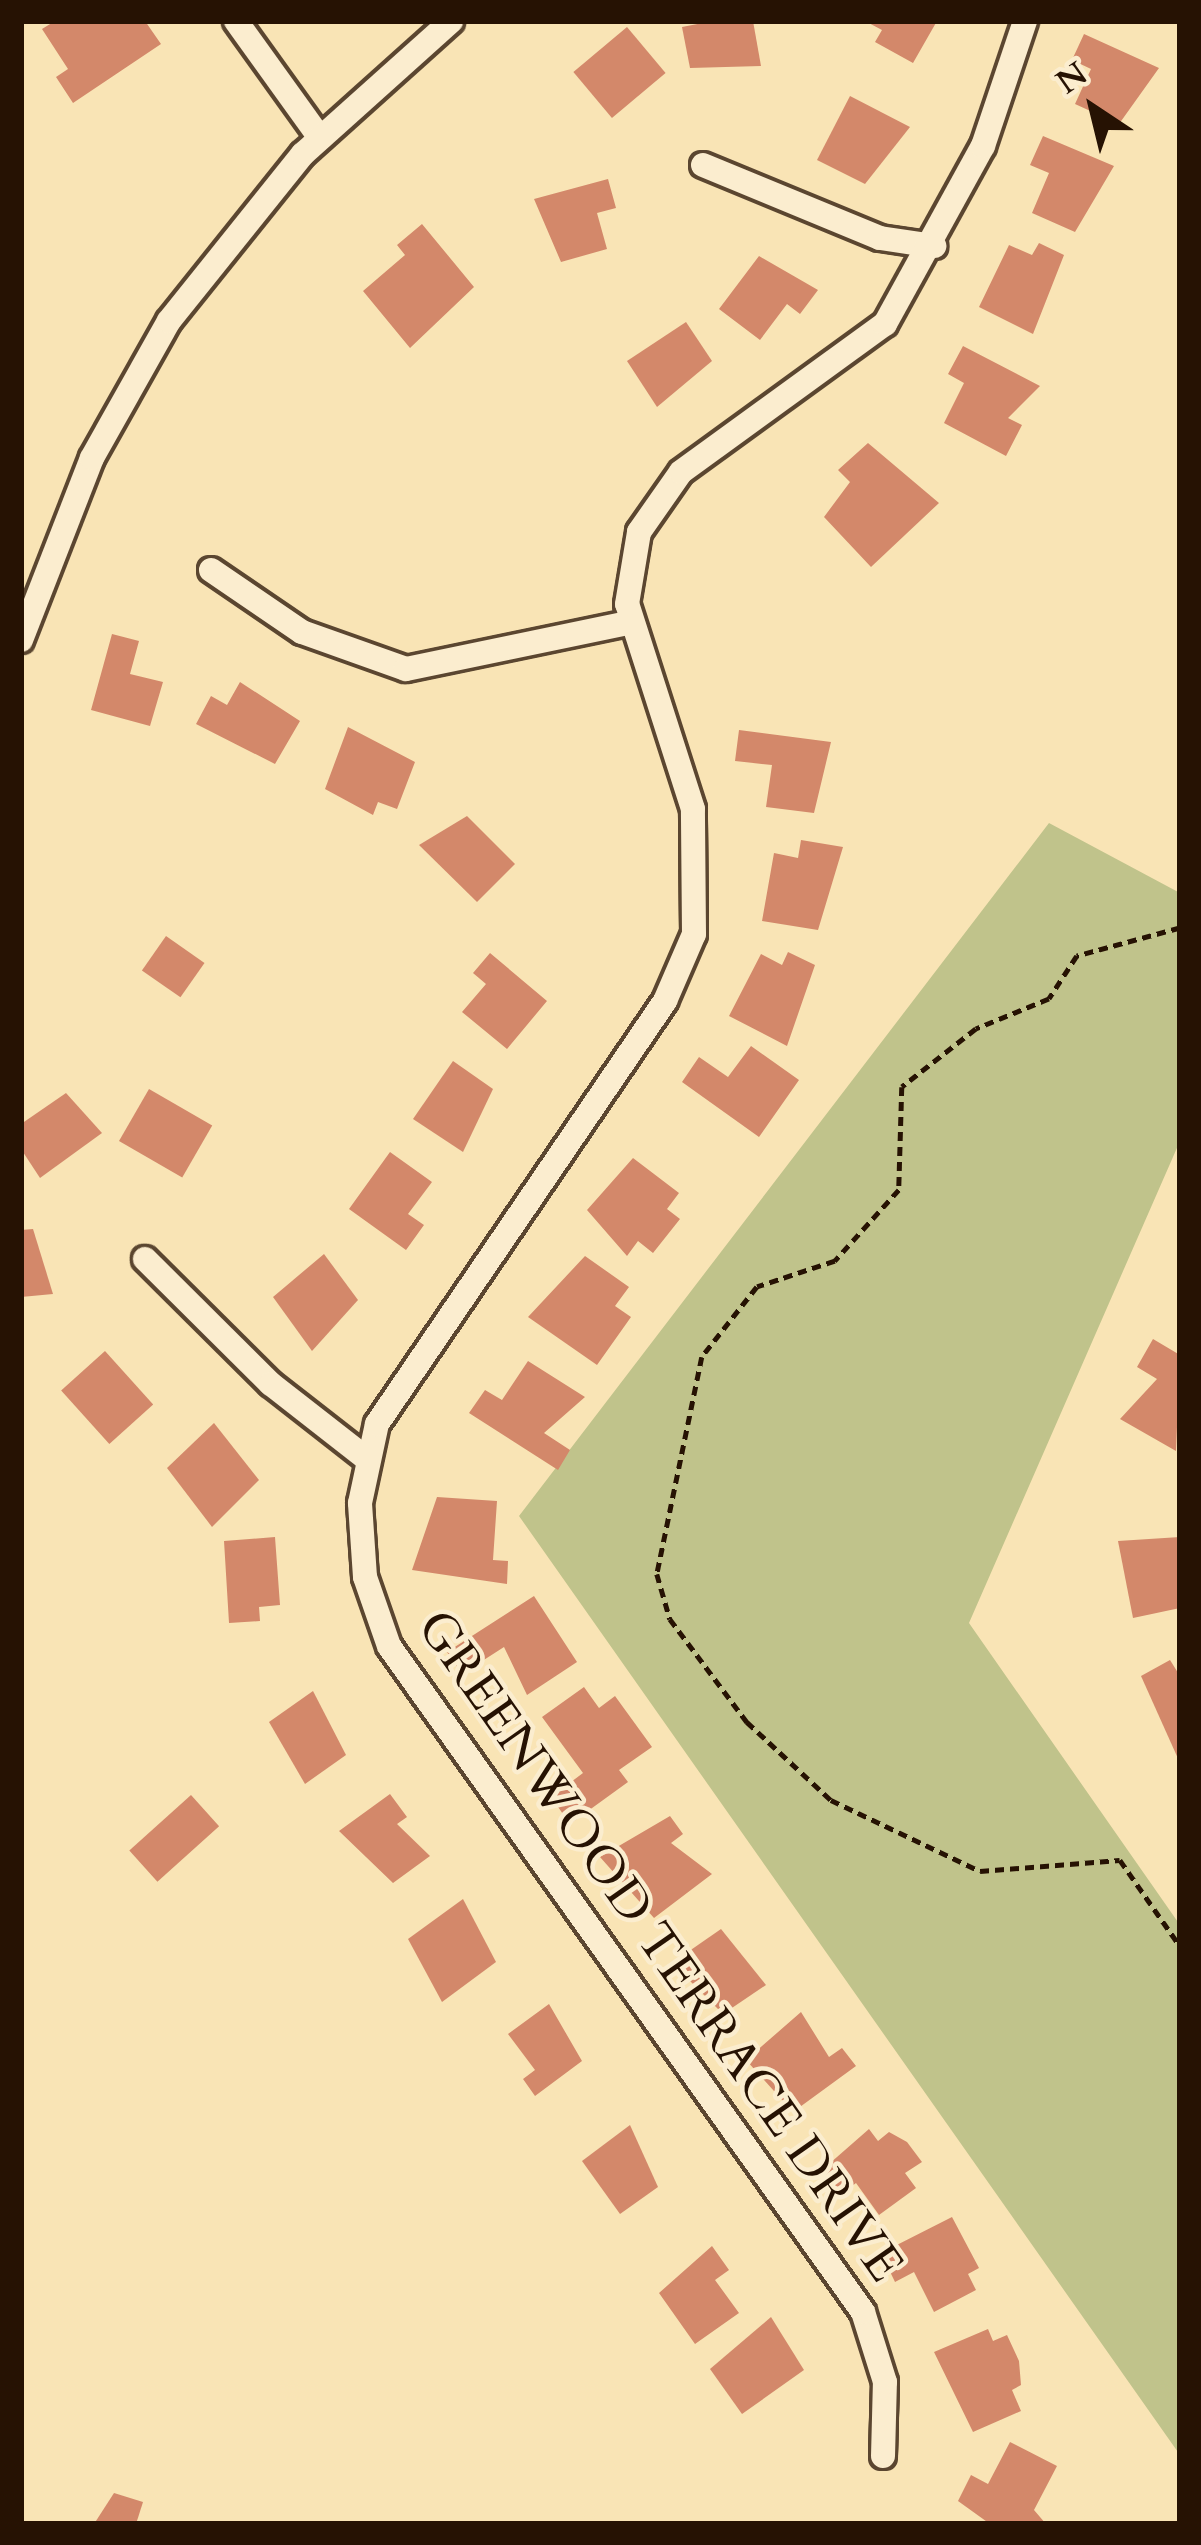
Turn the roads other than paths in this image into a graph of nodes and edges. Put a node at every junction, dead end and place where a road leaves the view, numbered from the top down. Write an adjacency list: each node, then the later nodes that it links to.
1 (236, 21): 4 (street)
2 (452, 21): 4 (street)
3 (1024, 21): 6 (street, GREENWOOD TERRACE DRIVE)
4 (320, 138): 9 (street)
5 (703, 166): 6 (street)
6 (934, 246): 8 (street, GREENWOOD TERRACE DRIVE)
7 (211, 570): 8 (street)
8 (629, 622): 11 (street, GREENWOOD TERRACE DRIVE)
9 (21, 640)
10 (146, 1259): 11 (street)
11 (367, 1459): 12 (street, GREENWOOD TERRACE DRIVE)
12 (883, 2456)

